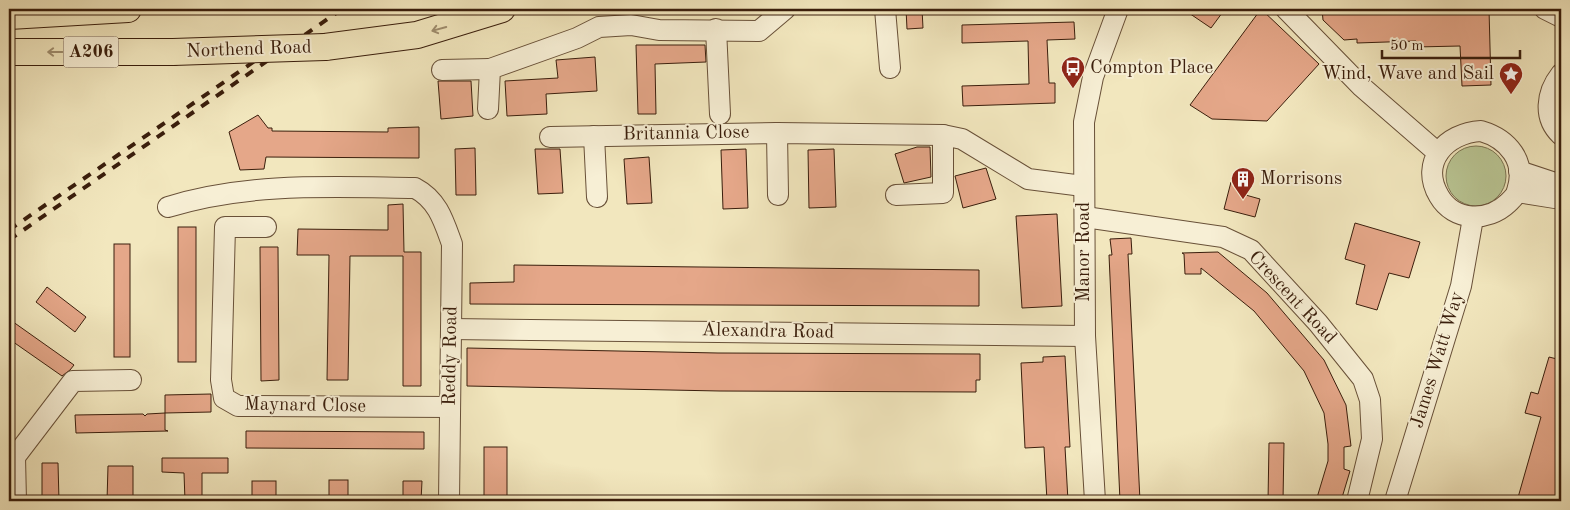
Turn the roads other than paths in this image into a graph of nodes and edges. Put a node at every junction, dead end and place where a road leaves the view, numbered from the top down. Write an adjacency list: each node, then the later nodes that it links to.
1 (128, 9): 8 (main road, A206)
2 (502, 9): 12 (main road, Northend Road / A206, one-way to 12, bridge)
3 (785, 9): 11 (street)
4 (886, 9): 13 (street)
5 (1118, 9): 27 (street, Manor Road)
6 (1286, 9): 24 (street)
7 (1545, 9): 10 (street)
8 (102, 10): 9 (main road, A206)
9 (9, 16)
10 (1561, 17)
11 (716, 29): 14 (street); 18 (street)
12 (9, 52)
13 (890, 68)
14 (490, 69): 15 (street); 17 (street)
15 (442, 70)
16 (1561, 74): 21 (street)
17 (488, 109)
18 (720, 114)
19 (777, 133): 20 (street, Britannia Close); 22 (street, Britannia Close); 29 (street, Britannia Close)
20 (943, 135): 27 (street, Britannia Close); 30 (street)
21 (1561, 135)
22 (594, 136): 23 (street, Britannia Close); 31 (street, Britannia Close)
23 (550, 137)
24 (1438, 153): 25 (street); 35 (street)
25 (1519, 170): 26 (street); 28 (street)
26 (1561, 185)
27 (1083, 186): 34 (street, Manor Road)
28 (1517, 192): 32 (street); 35 (street)
29 (778, 195)
30 (896, 195)
31 (597, 197)
32 (1561, 199)
33 (168, 207): 37 (street, Reddy Road)
34 (1085, 217): 38 (street, Manor Road); 44 (street, Crescent Road)
35 (1473, 218): 45 (street, James Watt Way)
36 (266, 227): 40 (street, Maynard Close)
37 (451, 328): 38 (street, Alexandra Road); 40 (street, Reddy Road)
38 (1084, 336): 43 (street, Manor Road)
39 (130, 380): 41 (street)
40 (450, 407): 42 (street, Reddy Road)
41 (16, 501)
42 (449, 501)
43 (1095, 501)
44 (1357, 501)
45 (1394, 501)

